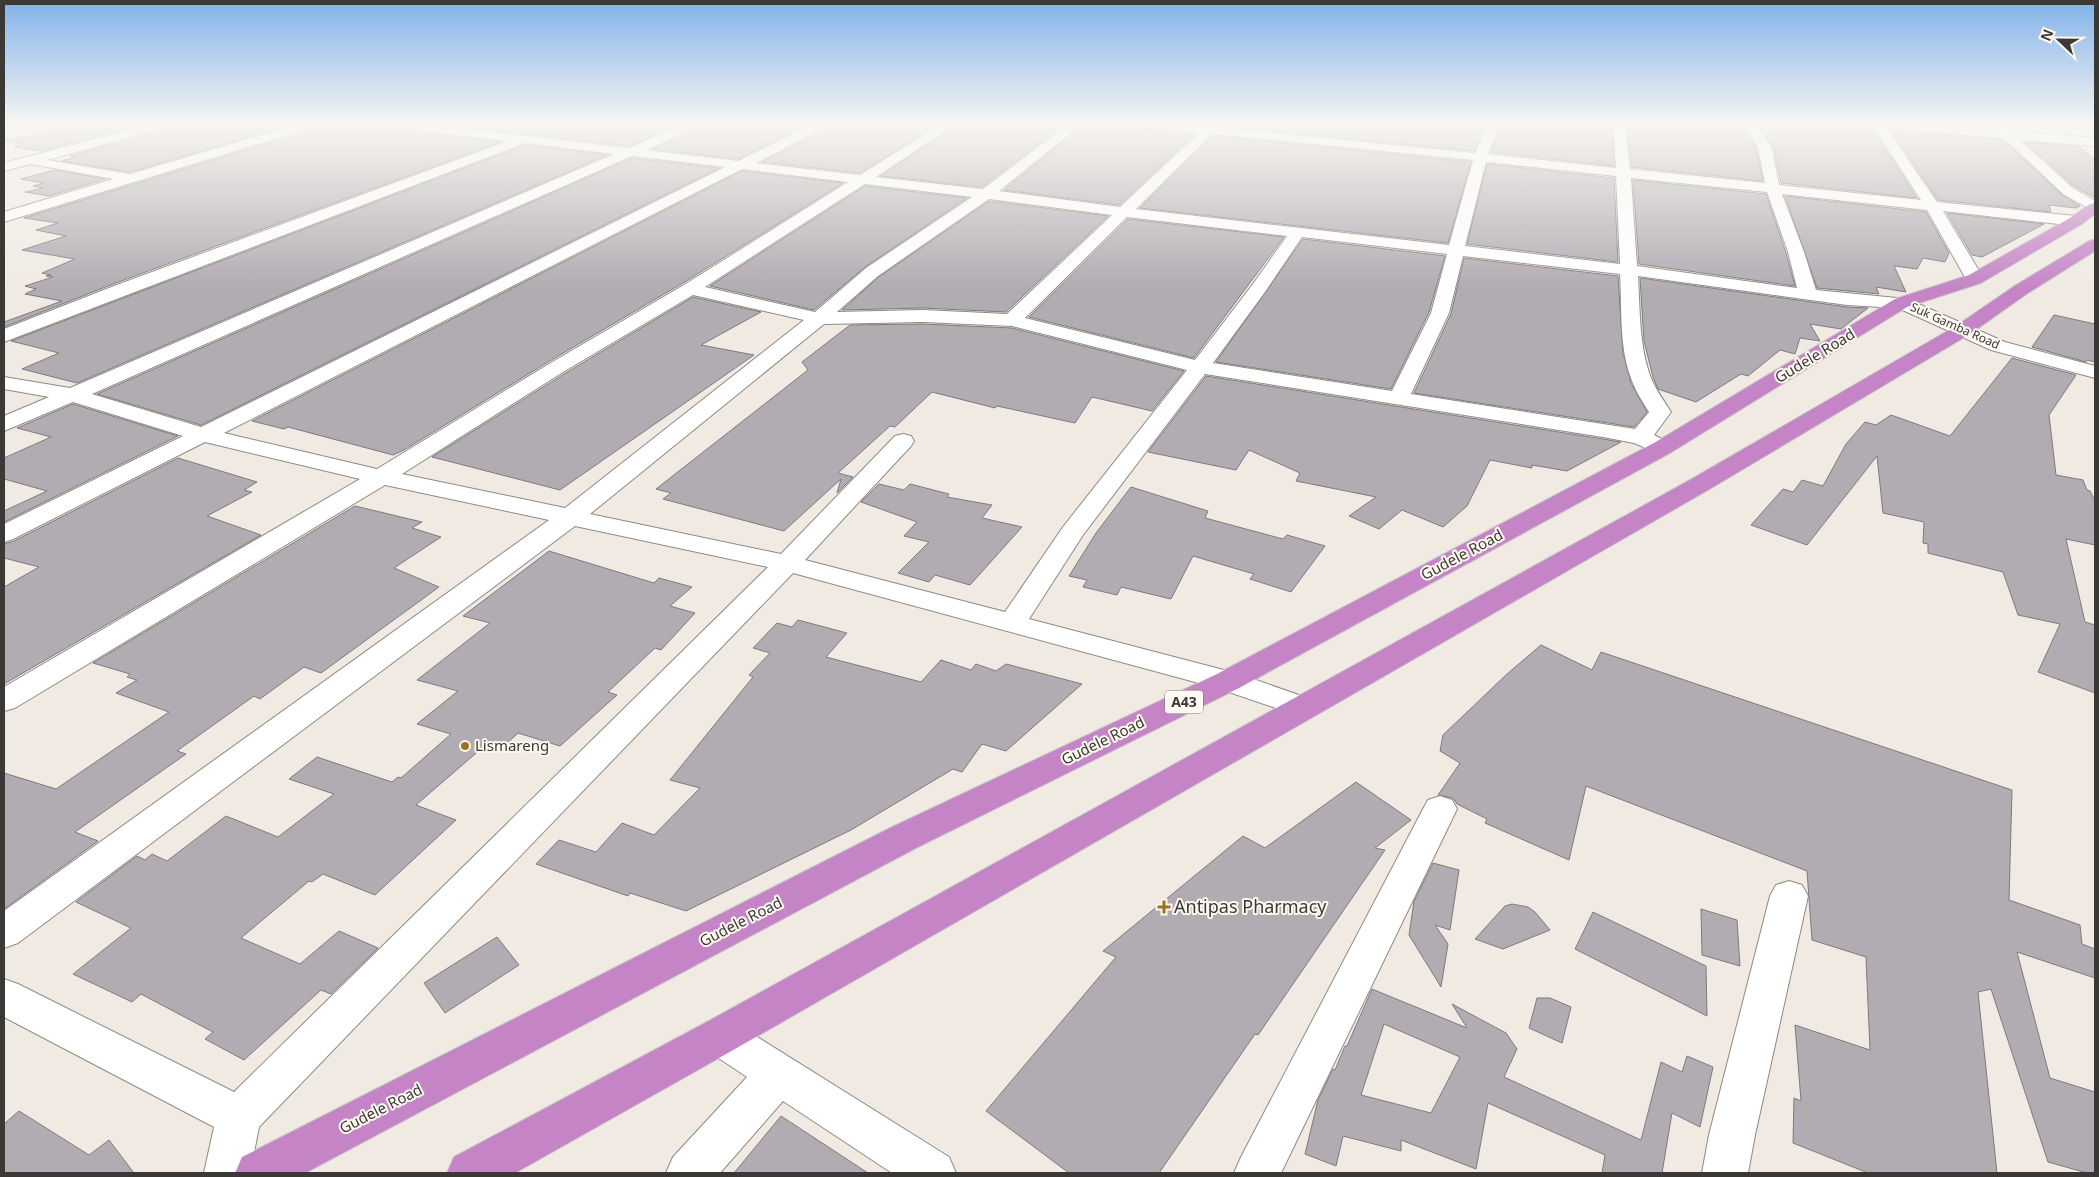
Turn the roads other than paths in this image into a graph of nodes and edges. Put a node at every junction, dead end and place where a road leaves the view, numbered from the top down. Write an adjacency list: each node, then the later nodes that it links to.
1 (125, 180): 19 (street)
2 (415, 180): 31 (street)
3 (564, 180): 37 (street)
4 (712, 180): 40 (street)
5 (859, 180): 25 (street)
6 (868, 180): 16 (street)
7 (1004, 180): 16 (street)
8 (1157, 180): 18 (street)
9 (1475, 180): 22 (street)
10 (1625, 180): 23 (street)
11 (1694, 180): 15 (street)
12 (1771, 180): 15 (street)
13 (1915, 180): 17 (street)
14 (2057, 180): 20 (street)
15 (1773, 189): 17 (street); 26 (street)
16 (986, 194): 18 (street); 28 (street)
17 (1931, 204): 20 (street); 24 (street)
18 (1124, 212): 21 (street); 29 (street)
19 (4, 217)
20 (2090, 220): 24 (highway, Gudele Road / A43); 30 (highway)
21 (1298, 231): 22 (street); 33 (street)
22 (1458, 250): 23 (street); 38 (street)
23 (1628, 270): 26 (street); 42 (street)
24 (1975, 279): 27 (highway, Gudele Road / A43)
25 (690, 289): 28 (street); 43 (street)
26 (1808, 295): 27 (street)
27 (1902, 303): 30 (street, Suk Gamba Road); 42 (highway, Gudele Road / A43)
28 (819, 318): 29 (street); 44 (street)
29 (1012, 320): 33 (street)
30 (1963, 330): 32 (street, Suk Gamba Road); 50 (highway)
31 (4, 336)
32 (1998, 346): 34 (street, Suk Gamba Road); 36 (street)
33 (1200, 366): 38 (street); 47 (street)
34 (2095, 372)
35 (4, 383): 37 (street)
36 (2095, 393)
37 (70, 394): 39 (street); 40 (street)
38 (1399, 397): 42 (street)
39 (4, 424)
40 (201, 434): 43 (street); 45 (street)
41 (903, 441): 46 (street)
42 (1651, 442): 48 (highway, Gudele Road / A43)
43 (381, 477): 44 (street); 49 (street)
44 (570, 516): 46 (street); 53 (street)
45 (4, 534)
46 (787, 562): 47 (street); 57 (street)
47 (1012, 623): 48 (street)
48 (1228, 681): 50 (street); 59 (highway, Gudele Road / A43)
49 (4, 702)
50 (1302, 707): 55 (highway)
51 (1440, 809): 63 (street)
52 (1789, 896): 64 (street)
53 (4, 932)
54 (4, 997): 57 (street)
55 (720, 1036): 56 (street); 60 (highway)
56 (779, 1074): 61 (street); 62 (street)
57 (239, 1117): 58 (street)
58 (227, 1173)
59 (258, 1173)
60 (470, 1173)
61 (689, 1173)
62 (933, 1173)
63 (1257, 1173)
64 (1725, 1173)

